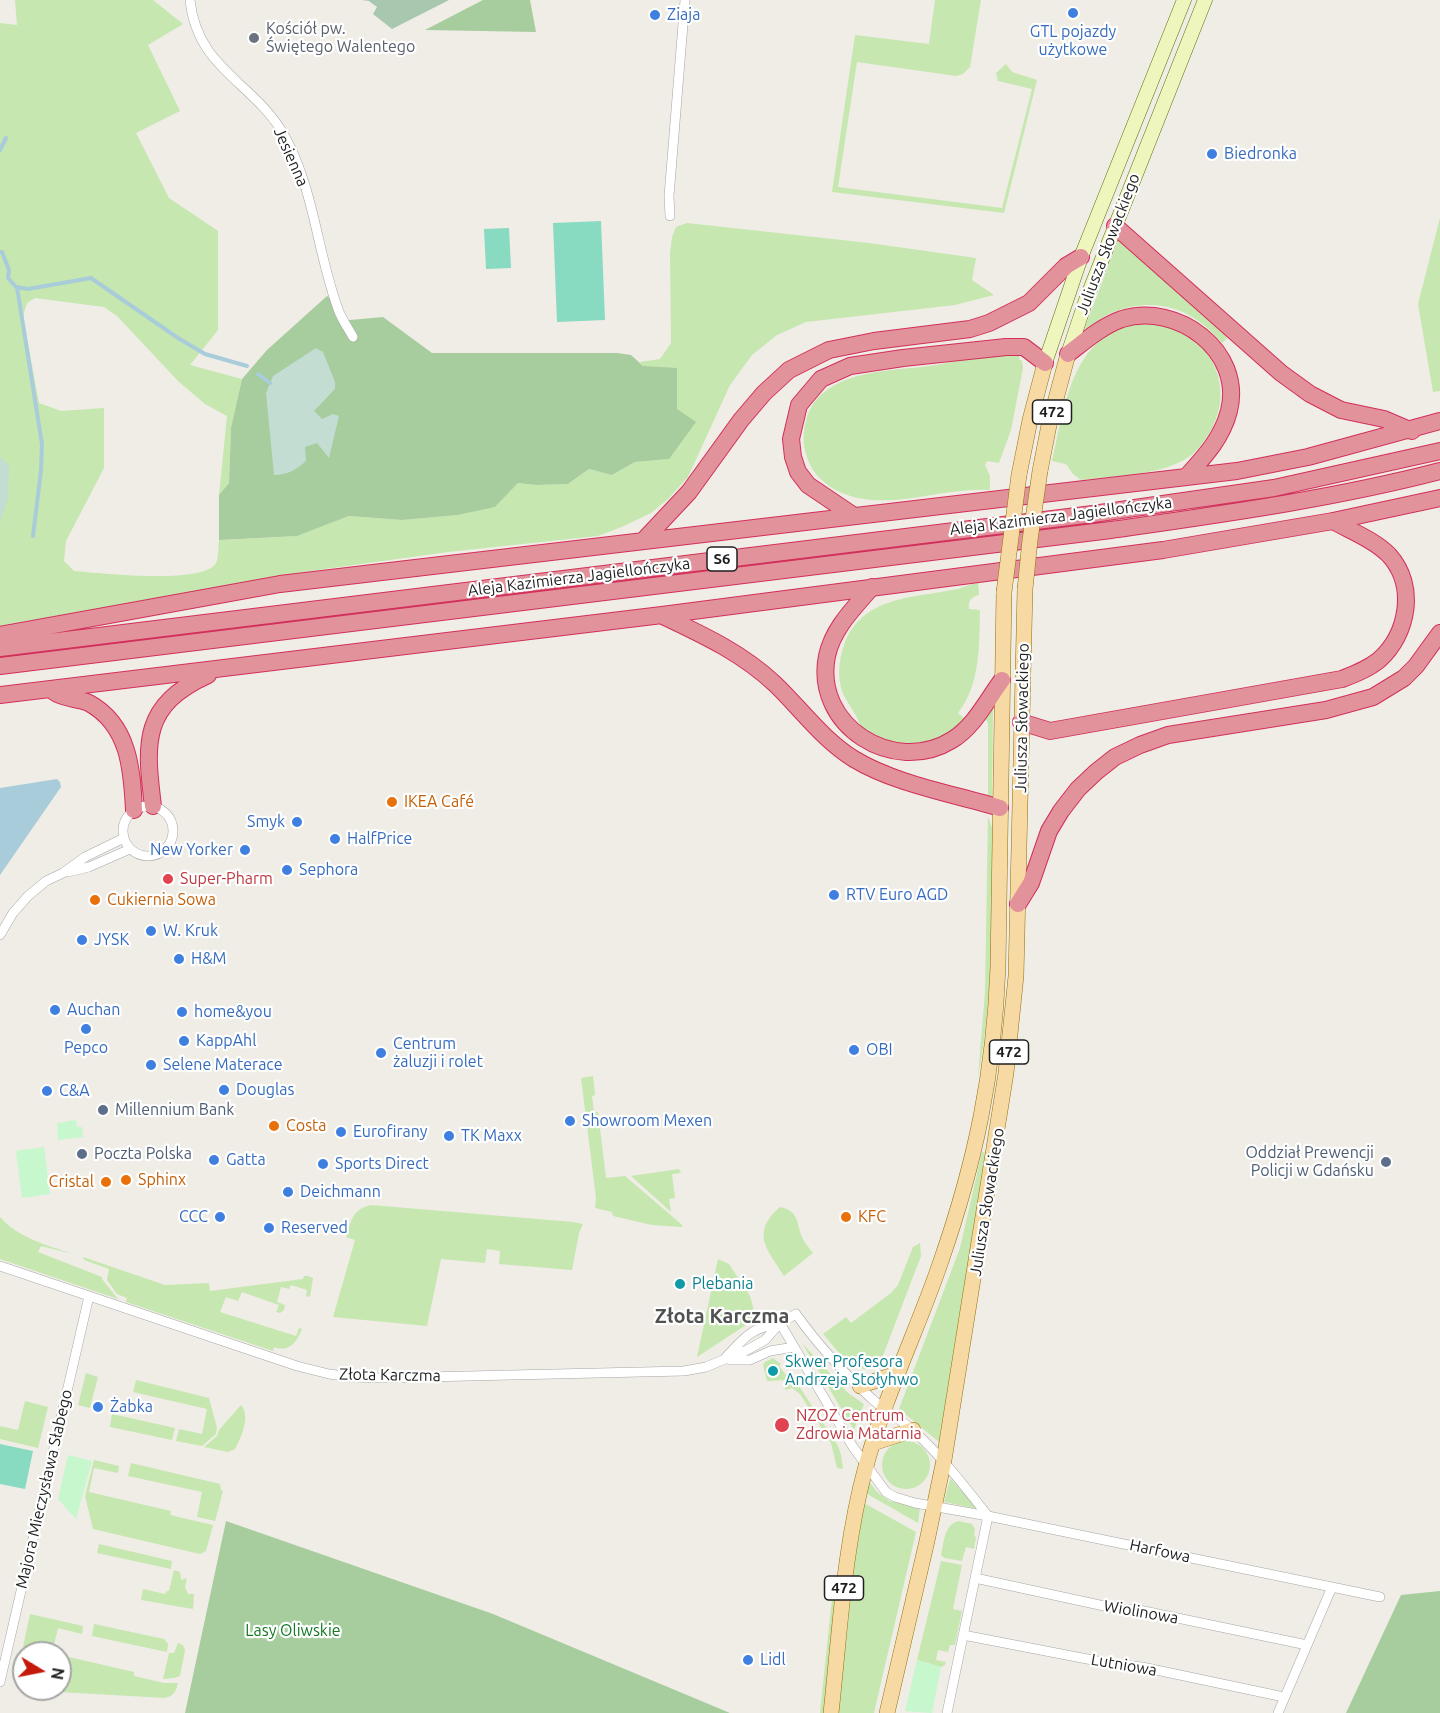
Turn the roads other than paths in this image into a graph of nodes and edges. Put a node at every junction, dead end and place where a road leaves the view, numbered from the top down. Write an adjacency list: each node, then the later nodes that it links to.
1 (190, 0): 8 (street, Jesienna)
2 (685, 0): 5 (street)
3 (1184, 0): 7 (main road, Juliusza Słowackiego / 472)
4 (1204, 0): 6 (main road, Juliusza Słowackiego / 472)
5 (670, 216)
6 (1116, 225): 9 (main road, Juliusza Słowackiego / 472); 12 (highway)
7 (1081, 257): 10 (main road, Juliusza Słowackiego / 472); 19 (highway)
8 (353, 337)
9 (1068, 354): 15 (highway); 30 (main road, Juliusza Słowackiego / 472, bridge)
10 (1045, 363): 17 (highway); 27 (main road, Juliusza Słowackiego / 472, bridge)
11 (1440, 421): 12 (highway)
12 (1412, 430): 15 (highway)
13 (1440, 451): 24 (highway, Aleja Kazimierza Jagiellończyka / S6)
14 (1440, 471): 25 (highway, Aleja Kazimierza Jagiellończyka / S6)
15 (1187, 476): 17 (highway)
16 (1440, 498): 18 (highway)
17 (854, 516): 19 (highway)
18 (1333, 521): 20 (highway); 30 (highway)
19 (643, 541): 23 (highway)
20 (872, 587): 21 (highway); 27 (highway)
21 (662, 615): 26 (highway); 32 (highway)
22 (1440, 633): 37 (highway)
23 (0, 635)
24 (0, 648)
25 (0, 666)
26 (215, 668): 28 (highway); 31 (highway)
27 (1002, 680): 32 (main road, Juliusza Słowackiego / 472)
28 (51, 689): 29 (highway); 33 (highway)
29 (0, 695)
30 (1021, 722): 37 (main road, Juliusza Słowackiego / 472)
31 (153, 806): 33 (street); 35 (street)
32 (1000, 808): 44 (main road, Juliusza Słowackiego / 472)
33 (134, 810): 34 (street)
34 (124, 838): 35 (street); 36 (street)
35 (130, 849): 36 (street)
36 (63, 873): 38 (street)
37 (1018, 904): 49 (main road, Juliusza Słowackiego / 472)
38 (0, 935)
39 (0, 1266): 40 (street, Złota Karczma)
40 (89, 1296): 43 (street, Złota Karczma); 58 (street, Majora Mieczysława Słabego)
41 (780, 1323): 42 (street); 43 (street); 45 (street)
42 (794, 1347): 43 (street, Złota Karczma); 50 (street)
43 (724, 1360)
44 (898, 1373): 45 (main road); 46 (main road, Juliusza Słowackiego / 472)
45 (860, 1386): 46 (street)
46 (885, 1409): 47 (street); 48 (main road, 472)
47 (913, 1430): 48 (main road); 49 (street)
48 (873, 1443): 50 (main road, 472)
49 (944, 1460): 51 (main road, 472); 52 (street)
50 (866, 1465): 51 (street); 60 (main road, 472)
51 (935, 1507): 52 (street, Harfowa); 61 (main road, 472)
52 (988, 1516): 53 (street); 54 (street, Harfowa)
53 (975, 1578): 56 (street); 57 (street, Wiolinowa)
54 (1332, 1587): 55 (street, Harfowa); 57 (street)
55 (1380, 1598)
56 (963, 1635): 59 (street, Lutniowa); 62 (street)
57 (1307, 1646): 59 (street)
58 (0, 1682)
59 (1284, 1697): 63 (street)
60 (831, 1713)
61 (886, 1713)
62 (947, 1713)
63 (1278, 1713)

